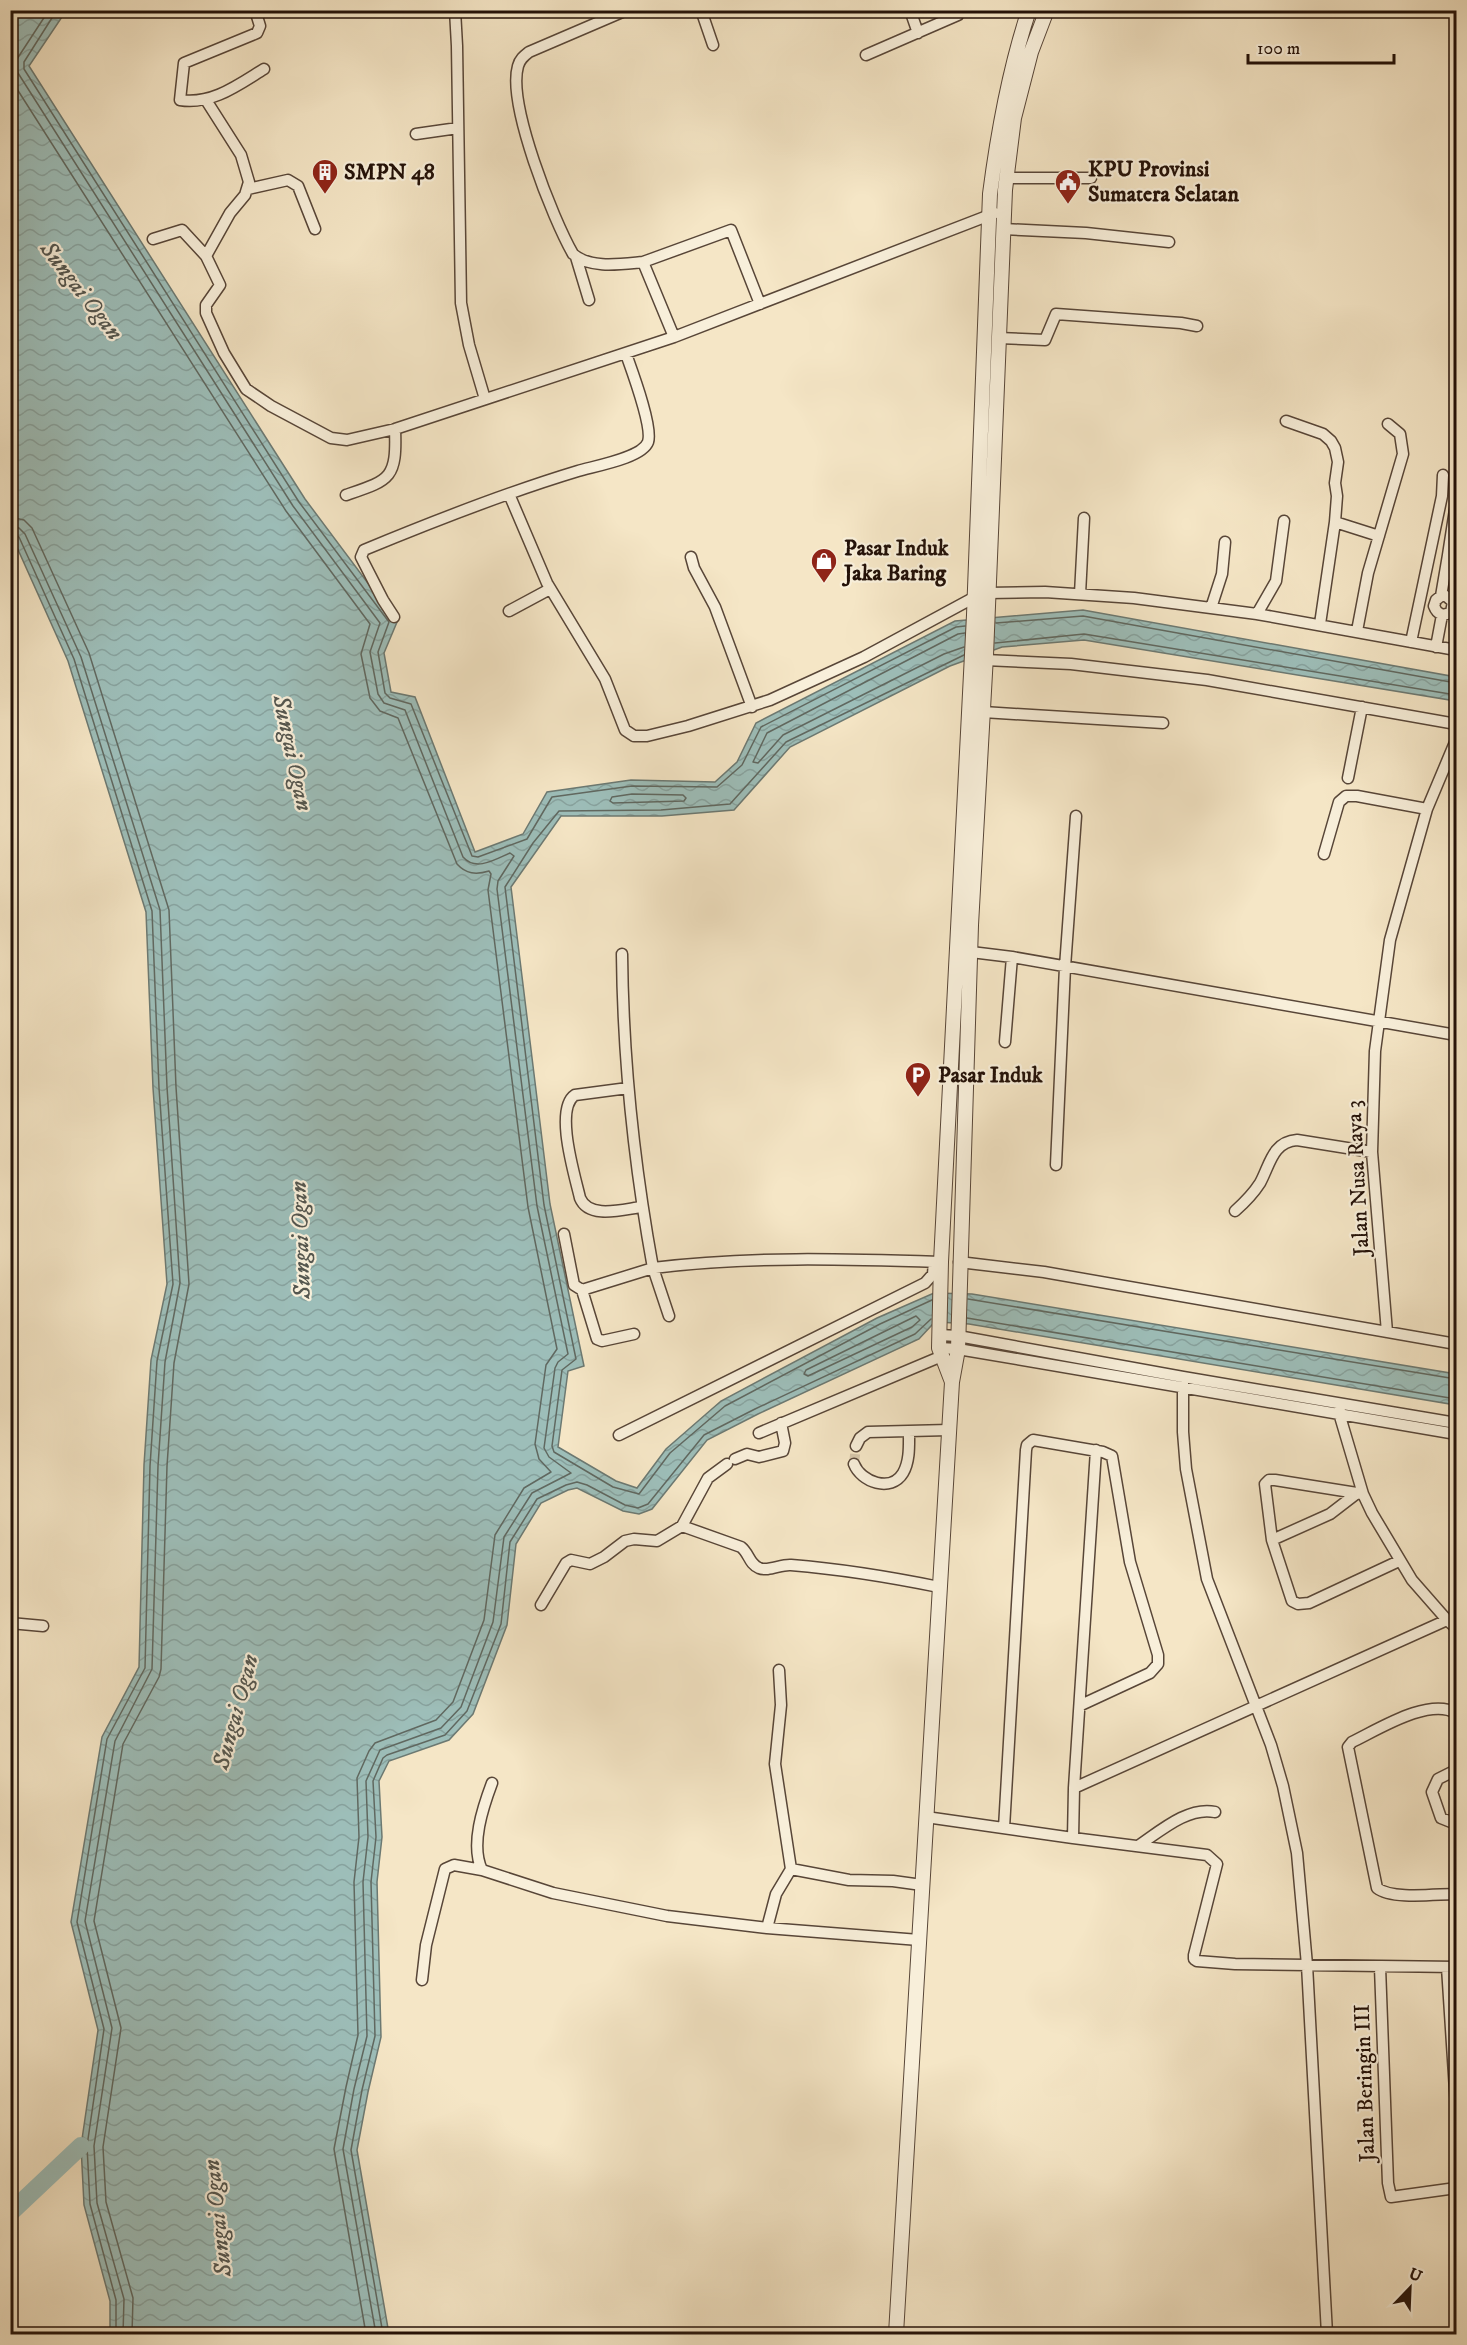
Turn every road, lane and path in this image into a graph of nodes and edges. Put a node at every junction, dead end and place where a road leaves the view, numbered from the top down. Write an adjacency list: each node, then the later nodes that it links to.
1 (255, 10): 14 (street)
2 (455, 10): 15 (street)
3 (627, 10): 27 (street)
4 (701, 10): 11 (street)
5 (910, 10): 10 (street)
6 (970, 10): 9 (street)
7 (1029, 10): 21 (street)
8 (1047, 10): 17 (street)
9 (957, 13): 10 (street)
10 (918, 33): 12 (street)
11 (713, 45)
12 (866, 55)
13 (264, 69): 14 (street)
14 (206, 100): 19 (street)
15 (458, 128): 16 (street); 35 (street)
16 (416, 134)
17 (1006, 178): 18 (street); 20 (street)
18 (1091, 178)
19 (248, 189): 23 (street); 26 (street)
20 (1004, 210): 21 (street); 22 (street)
21 (990, 215): 30 (street); 52 (street)
22 (1003, 229): 25 (street); 33 (street)
23 (315, 230)
24 (153, 239): 26 (street)
25 (1168, 242)
26 (206, 256): 38 (street)
27 (576, 257): 28 (street); 29 (street)
28 (643, 262): 30 (street); 32 (street)
29 (589, 300)
30 (760, 304): 32 (street)
31 (1197, 326): 33 (street)
32 (674, 337): 34 (street)
33 (998, 338): 52 (street)
34 (626, 354): 35 (street); 40 (street)
35 (485, 399): 38 (street)
36 (1286, 422): 45 (street)
37 (1388, 424): 46 (street)
38 (395, 429): 41 (street)
39 (1443, 475): 61 (street)
40 (509, 494): 50 (street); 58 (street)
41 (346, 495)
42 (1456, 503): 48 (street)
43 (1084, 518): 51 (street)
44 (1284, 521): 57 (street)
45 (1335, 522): 46 (street); 59 (street)
46 (1379, 536): 60 (street)
47 (1225, 542): 54 (street)
48 (1452, 555): 53 (street)
49 (691, 557): 65 (street)
50 (550, 589): 56 (street); 65 (street)
51 (1080, 594): 52 (street); 54 (street)
52 (981, 595): 64 (street); 65 (street)
53 (1441, 596): 55 (street); 55 (street)
54 (1211, 608): 57 (street)
55 (1452, 609): 62 (street)
56 (510, 611)
57 (1257, 614): 59 (street)
58 (394, 617)
59 (1320, 624): 60 (street)
60 (1357, 631): 61 (street)
61 (1411, 642): 62 (street)
62 (1436, 647): 63 (street)
63 (1456, 650)
64 (981, 659): 66 (street); 67 (street); 75 (street)
65 (752, 707)
66 (1362, 707): 69 (street); 71 (street)
67 (982, 712): 68 (street); 76 (street)
68 (1163, 723)
69 (1456, 724)
70 (1456, 740): 72 (street, Jalan Nusa Raya 3)
71 (1348, 778)
72 (1427, 809): 74 (street); 80 (street, Jalan Nusa Raya 3)
73 (1076, 816): 79 (street)
74 (1324, 854)
75 (956, 951): 76 (street); 89 (street)
76 (970, 952): 78 (street); 90 (street)
77 (622, 954): 83 (street)
78 (1012, 957): 79 (street); 82 (street)
79 (1065, 967): 80 (street); 85 (street)
80 (1380, 1022): 81 (street); 84 (street, Jalan Nusa Raya 3)
81 (1456, 1035)
82 (1005, 1042)
83 (628, 1088): 86 (street); 86 (street)
84 (1372, 1152): 87 (street); 94 (street, Jalan Nusa Raya 3)
85 (1056, 1164)
86 (642, 1207): 91 (street)
87 (1235, 1211)
88 (564, 1234): 92 (street)
89 (938, 1262): 91 (street); 97 (street); 108 (street)
90 (959, 1262): 94 (street); 96 (street)
91 (653, 1268): 92 (street); 93 (street)
92 (582, 1290): 95 (street)
93 (669, 1316)
94 (1387, 1332): 98 (street)
95 (634, 1334)
96 (958, 1337): 97 (street); 99 (street); 100 (street)
97 (940, 1341): 99 (street); 102 (street)
98 (1456, 1344)
99 (952, 1382): 104 (street)
100 (1182, 1383): 101 (street); 124 (street)
101 (1339, 1408): 103 (street); 107 (street); 112 (street)
102 (781, 1423): 106 (street); 113 (street)
103 (1456, 1423)
104 (949, 1430): 105 (street); 116 (street)
105 (909, 1432): 109 (street); 111 (street)
106 (759, 1433)
107 (1456, 1434)
108 (620, 1436)
109 (855, 1446)
110 (1096, 1450): 123 (street); 123 (street); 132 (street)
111 (854, 1464)
112 (1360, 1494): 114 (street); 114 (street); 115 (street)
113 (682, 1526): 116 (street); 117 (street)
114 (1272, 1540): 115 (street)
115 (1399, 1561): 118 (street)
116 (939, 1587): 130 (street)
117 (541, 1605)
118 (1447, 1620): 121 (street); 124 (street)
119 (10, 1623): 120 (street)
120 (43, 1626)
121 (1456, 1628)
122 (779, 1670): 135 (street)
123 (1081, 1705): 128 (street)
124 (1255, 1706): 128 (street); 141 (street)
125 (1456, 1713): 138 (street)
126 (1456, 1770): 131 (street)
127 (492, 1782): 136 (street)
128 (1074, 1788): 133 (street)
129 (1215, 1812): 134 (street)
130 (926, 1817): 132 (street); 137 (street)
131 (1456, 1824)
132 (1004, 1828): 133 (street)
133 (1073, 1838): 134 (street)
134 (1138, 1846): 141 (street)
135 (791, 1869): 137 (street); 139 (street)
136 (482, 1870): 139 (street); 144 (street)
137 (922, 1885): 140 (street)
138 (1456, 1894)
139 (767, 1928): 140 (street)
140 (920, 1940): 147 (street)
141 (1307, 1965): 142 (street); 148 (street)
142 (1380, 1967): 143 (street); 146 (street, Jalan Beringin III)
143 (1452, 1967): 145 (street)
144 (422, 1980)
145 (1456, 2106)
146 (1456, 2188)
147 (896, 2334)
148 (1327, 2334)

